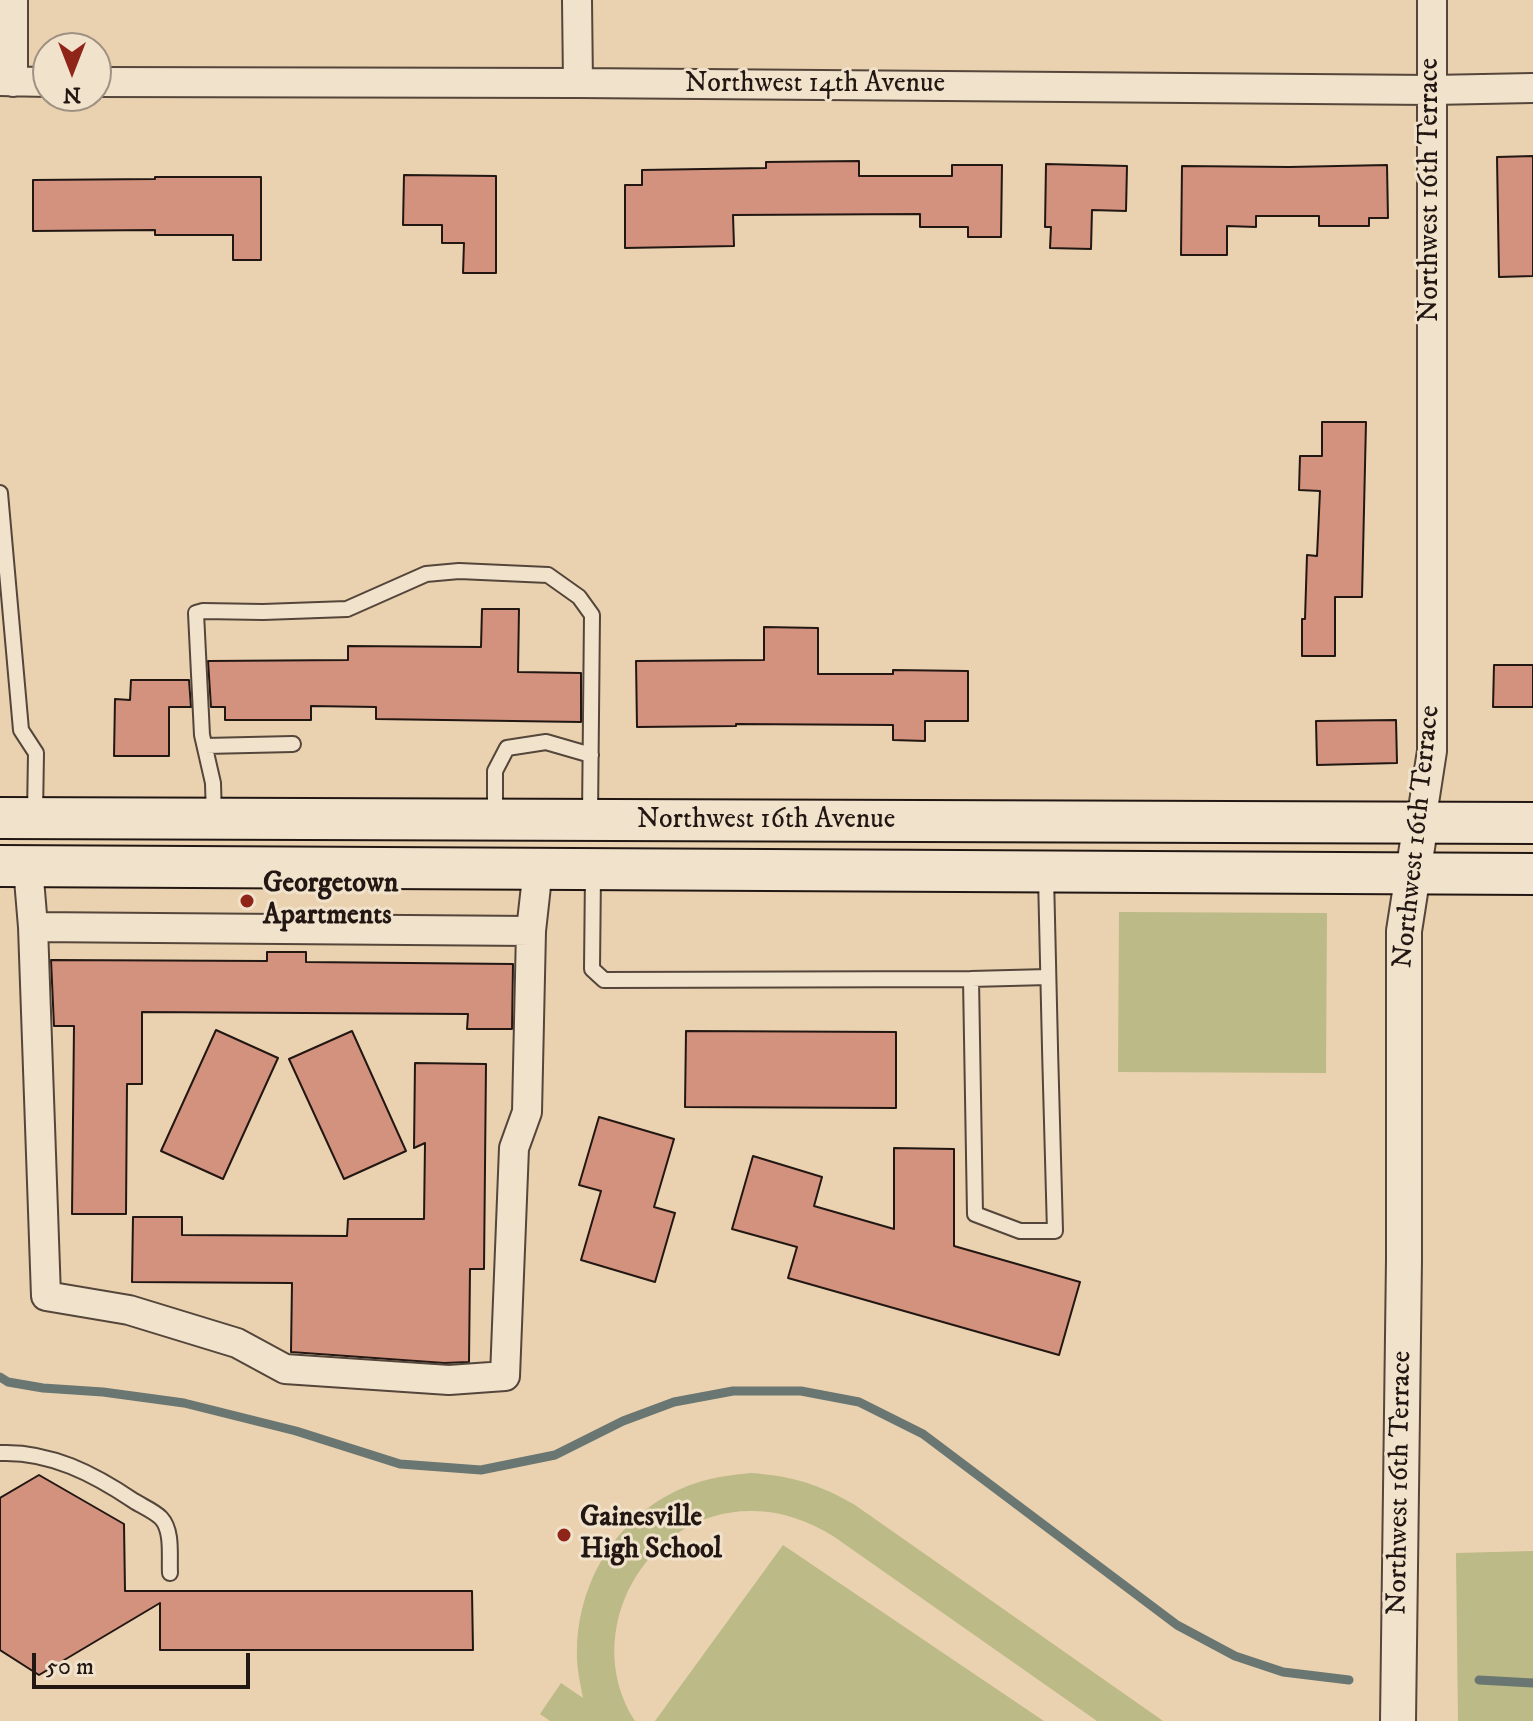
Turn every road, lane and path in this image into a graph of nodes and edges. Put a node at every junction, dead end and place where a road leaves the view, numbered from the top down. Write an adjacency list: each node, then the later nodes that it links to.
1 (13, 0): 4 (street)
2 (577, 0): 7 (street)
3 (1432, 0): 9 (street, Northwest 16th Terrace)
4 (7, 82): 5 (street)
5 (32, 82)
6 (112, 82): 7 (street, Northwest 14th Avenue)
7 (578, 83): 9 (street, Northwest 14th Avenue)
8 (1533, 88): 9 (street, Northwest 14th Avenue)
9 (1432, 90): 20 (street, Northwest 16th Terrace)
10 (0, 493): 14 (lane)
11 (293, 744): 12 (lane)
12 (205, 746): 13 (lane); 15 (lane)
13 (591, 755): 16 (lane); 18 (lane)
14 (17, 818): 15 (main road, Northwest 16th Avenue)
15 (214, 819): 16 (main road, Northwest 16th Avenue)
16 (495, 820): 17 (main road, Northwest 16th Avenue)
17 (546, 820): 18 (main road, Northwest 16th Avenue); 23 (main road)
18 (590, 820): 19 (main road, Northwest 16th Avenue)
19 (867, 821): 20 (main road, Northwest 16th Avenue); 25 (main road)
20 (1421, 822): 21 (main road, Northwest 16th Avenue); 27 (street, Northwest 16th Terrace)
21 (1533, 823)
22 (14, 866): 23 (main road, Northwest 16th Avenue); 29 (street)
23 (538, 868): 24 (main road, Northwest 16th Avenue); 30 (street)
24 (592, 868): 25 (main road, Northwest 16th Avenue); 32 (lane)
25 (859, 870): 26 (main road, Northwest 16th Avenue)
26 (1045, 871): 27 (main road, Northwest 16th Avenue); 31 (lane)
27 (1413, 874): 28 (main road, Northwest 16th Avenue); 35 (street, Northwest 16th Terrace)
28 (1533, 874)
29 (33, 927): 30 (street); 30 (street)
30 (531, 931)
31 (1048, 977): 32 (lane); 32 (lane)
32 (971, 979)
33 (0, 1453): 34 (lane)
34 (170, 1573)
35 (1398, 1721)

